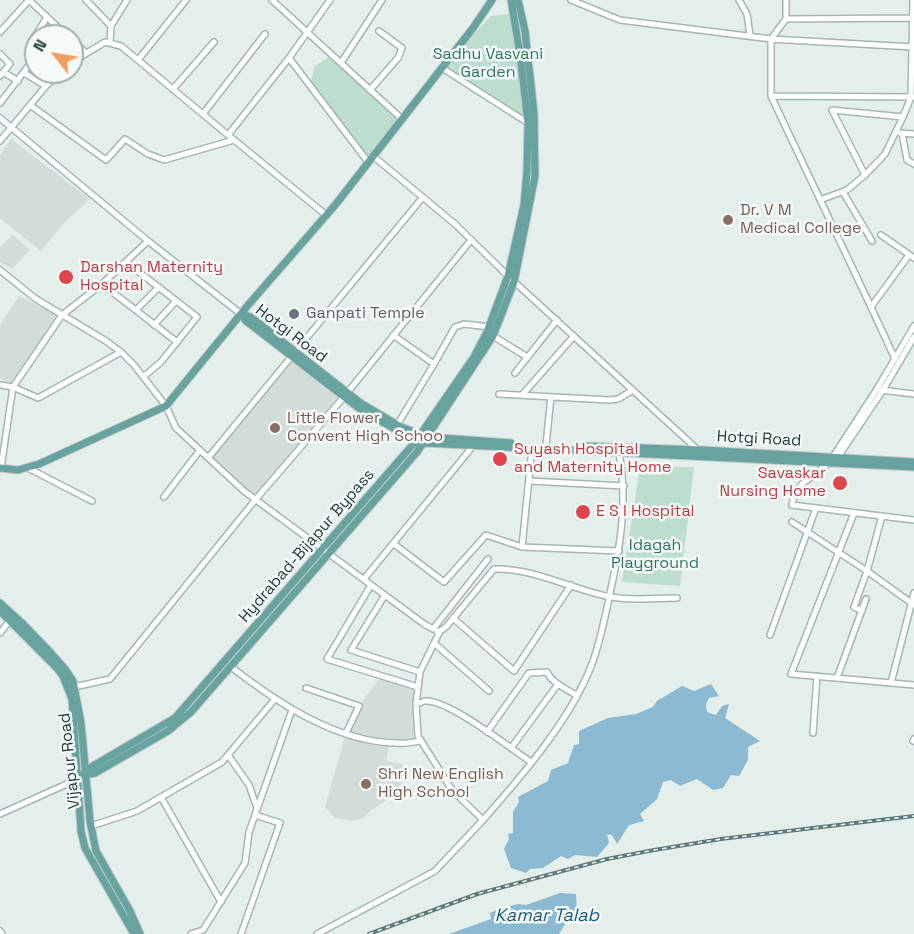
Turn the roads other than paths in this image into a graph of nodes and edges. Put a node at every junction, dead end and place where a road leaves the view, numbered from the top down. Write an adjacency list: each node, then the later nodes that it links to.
1 (29, 0): 15 (street); 22 (street)
2 (86, 0): 20 (street)
3 (127, 0): 20 (street)
4 (186, 0): 33 (street)
5 (272, 0): 23 (street)
6 (382, 0): 34 (street)
7 (492, 0): 35 (main road)
8 (511, 0): 51 (main road)
9 (518, 0): 72 (main road)
10 (571, 0): 25 (street)
11 (739, 0): 25 (street)
12 (786, 0): 17 (street)
13 (328, 1): 23 (street)
14 (913, 2): 16 (street)
15 (47, 17): 18 (street); 19 (street)
16 (913, 18): 17 (street); 29 (street)
17 (786, 19): 26 (street)
18 (43, 24)
19 (54, 24)
20 (111, 26): 28 (street)
21 (379, 31): 42 (street)
22 (0, 32)
23 (308, 33): 32 (street); 34 (street)
24 (265, 34): 47 (street)
25 (750, 35): 26 (street)
26 (771, 39): 29 (street); 43 (street)
27 (214, 42): 41 (street)
28 (110, 44): 30 (street); 33 (street)
29 (913, 47): 44 (street)
30 (86, 53)
31 (0, 54): 37 (street)
32 (289, 58): 55 (street); 58 (street)
33 (138, 60): 41 (street)
34 (341, 63): 42 (street)
35 (442, 68): 50 (main road); 51 (street)
36 (24, 73): 38 (street)
37 (2, 74): 38 (street)
38 (18, 81): 45 (street)
39 (43, 84): 40 (street)
40 (46, 86): 46 (street)
41 (173, 89): 47 (street)
42 (370, 90): 50 (street)
43 (771, 96): 44 (street); 63 (street)
44 (913, 97): 48 (street)
45 (0, 103)
46 (30, 105): 52 (street); 56 (street)
47 (203, 114): 55 (street)
48 (903, 117): 53 (street); 60 (street)
49 (0, 118): 52 (street)
50 (402, 119): 58 (main road)
51 (528, 123): 72 (main road)
52 (10, 127): 57 (street); 67 (street)
53 (898, 133): 54 (street); 59 (street); 60 (street)
54 (914, 134)
55 (228, 135): 56 (street)
56 (234, 140): 64 (street)
57 (0, 141)
58 (371, 159): 62 (street); 64 (main road)
59 (914, 164)
60 (865, 176): 61 (street)
61 (843, 192): 63 (street); 68 (street)
62 (423, 197): 66 (street); 90 (street)
63 (820, 200): 76 (street)
64 (326, 215): 78 (main road)
65 (881, 235): 69 (street)
66 (471, 240): 72 (street); 84 (street)
67 (148, 241): 70 (street); 78 (street)
68 (872, 241)
69 (912, 257): 76 (street)
70 (126, 262): 73 (street); 74 (street)
71 (0, 270): 79 (street)
72 (511, 279): 80 (street); 83 (main road); 85 (main road)
73 (102, 284): 77 (street); 79 (street)
74 (159, 287): 75 (street); 77 (street)
75 (176, 301): 81 (street); 88 (street)
76 (872, 307): 92 (street)
77 (136, 310): 81 (street)
78 (241, 314): 90 (main road, Hotgi Road); 105 (main road)
79 (62, 315): 89 (street); 97 (street)
80 (557, 320): 86 (street); 91 (street)
81 (154, 325): 88 (street)
82 (914, 326): 92 (street)
83 (490, 327): 93 (street); 107 (main road)
84 (393, 335): 93 (street); 102 (street)
85 (493, 336): 91 (street); 107 (main road)
86 (574, 336): 98 (street); 103 (street)
87 (914, 337): 99 (street)
88 (177, 342): 95 (street)
89 (121, 352): 95 (street); 97 (street)
90 (293, 355): 102 (main road, Hotgi Road); 114 (street)
91 (527, 357): 94 (street)
92 (895, 359): 99 (street)
93 (434, 364): 106 (street)
94 (515, 373)
95 (143, 377): 105 (street)
96 (0, 385): 97 (street)
97 (13, 387): 118 (street)
98 (633, 390): 104 (street); 112 (street)
99 (880, 390): 101 (street); 115 (street)
100 (499, 394): 103 (street)
101 (914, 394)
102 (345, 395): 106 (main road, Hotgi Road); 107 (main road, Hotgi Road); 123 (street)
103 (522, 395): 104 (street)
104 (551, 397): 108 (street)
105 (166, 406): 111 (street); 119 (main road)
106 (397, 425): 107 (main road, Hotgi Road)
107 (422, 439): 108 (main road, Hotgi Road); 109 (main road, Hotgi Road); 133 (main road)
108 (546, 445): 112 (main road, Hotgi Road)
109 (473, 446): 110 (main road, Hotgi Road); 131 (street)
110 (532, 448): 113 (main road, Hotgi Road); 120 (street)
111 (200, 450): 114 (street); 122 (street)
112 (698, 450): 115 (main road, Hotgi Road)
113 (619, 453): 115 (main road, Hotgi Road); 121 (street)
114 (208, 458): 123 (street)
115 (833, 460): 116 (main road, Hotgi Road); 117 (main road, Hotgi Road); 125 (street)
116 (914, 462)
117 (914, 467)
118 (0, 468): 119 (main road)
119 (28, 468): 124 (street)
120 (530, 481): 121 (street); 132 (street)
121 (624, 486): 134 (street)
122 (164, 497)
123 (256, 499): 133 (street); 163 (street)
124 (92, 501)
125 (816, 508): 126 (street); 130 (street)
126 (854, 513): 127 (street); 135 (street)
127 (882, 516): 128 (street); 137 (street)
128 (914, 520)
129 (792, 522): 130 (street)
130 (807, 532): 135 (street); 154 (street)
131 (394, 544): 132 (street); 138 (street)
132 (522, 547): 134 (street)
133 (325, 551): 138 (street); 156 (main road); 178 (main road, Hydrabad-Bijapur Bypass)
134 (619, 551): 143 (street)
135 (838, 552): 137 (street); 158 (street)
136 (488, 559): 152 (street)
137 (867, 571): 147 (street); 149 (street)
138 (364, 579): 139 (street)
139 (371, 585): 142 (street); 164 (street)
140 (571, 585): 143 (street); 150 (street); 150 (street)
141 (914, 593): 147 (street)
142 (385, 595): 152 (street); 157 (street)
143 (609, 597): 144 (street); 167 (street)
144 (677, 598)
145 (866, 599): 149 (street)
146 (0, 603): 163 (main road, Vijapur Road)
147 (912, 605): 160 (street)
148 (0, 611): 151 (main road, Vijapur Road)
149 (862, 611): 159 (street)
150 (453, 618): 152 (street)
151 (10, 620): 153 (street); 178 (main road, Vijapur Road)
152 (436, 630): 155 (street)
153 (0, 633)
154 (770, 635)
155 (434, 643): 157 (street); 166 (street)
156 (230, 666): 168 (street); 178 (main road)
157 (420, 672): 164 (street)
158 (817, 676): 159 (street); 173 (street)
159 (837, 678): 160 (street)
160 (891, 683): 162 (street)
161 (558, 684): 167 (street); 171 (street); 175 (street)
162 (914, 685)
163 (74, 687): 178 (main road, Vijapur Road)
164 (418, 687): 169 (street)
165 (306, 688): 172 (street)
166 (489, 691)
167 (576, 695): 177 (street)
168 (275, 699): 170 (street); 176 (street)
169 (416, 704): 171 (street); 174 (street)
170 (292, 710): 172 (street); 180 (street)
171 (487, 732): 175 (street)
172 (346, 733): 174 (street)
173 (813, 733)
174 (421, 741): 183 (street)
175 (511, 748): 177 (street)
176 (228, 755): 179 (street); 180 (street)
177 (531, 762): 183 (street)
178 (82, 777): 181 (street); 184 (main road, Vijapur Road); 186 (main road, Vijapur Road)
179 (161, 797): 184 (street); 185 (street)
180 (257, 808): 182 (street)
181 (0, 814)
182 (255, 815): 185 (street); 189 (street)
183 (483, 820): 190 (street)
184 (91, 826): 187 (main road, Vijapur Road)
185 (221, 902): 188 (street)
186 (134, 934)
187 (140, 934)
188 (191, 934)
189 (241, 934)
190 (317, 934)

